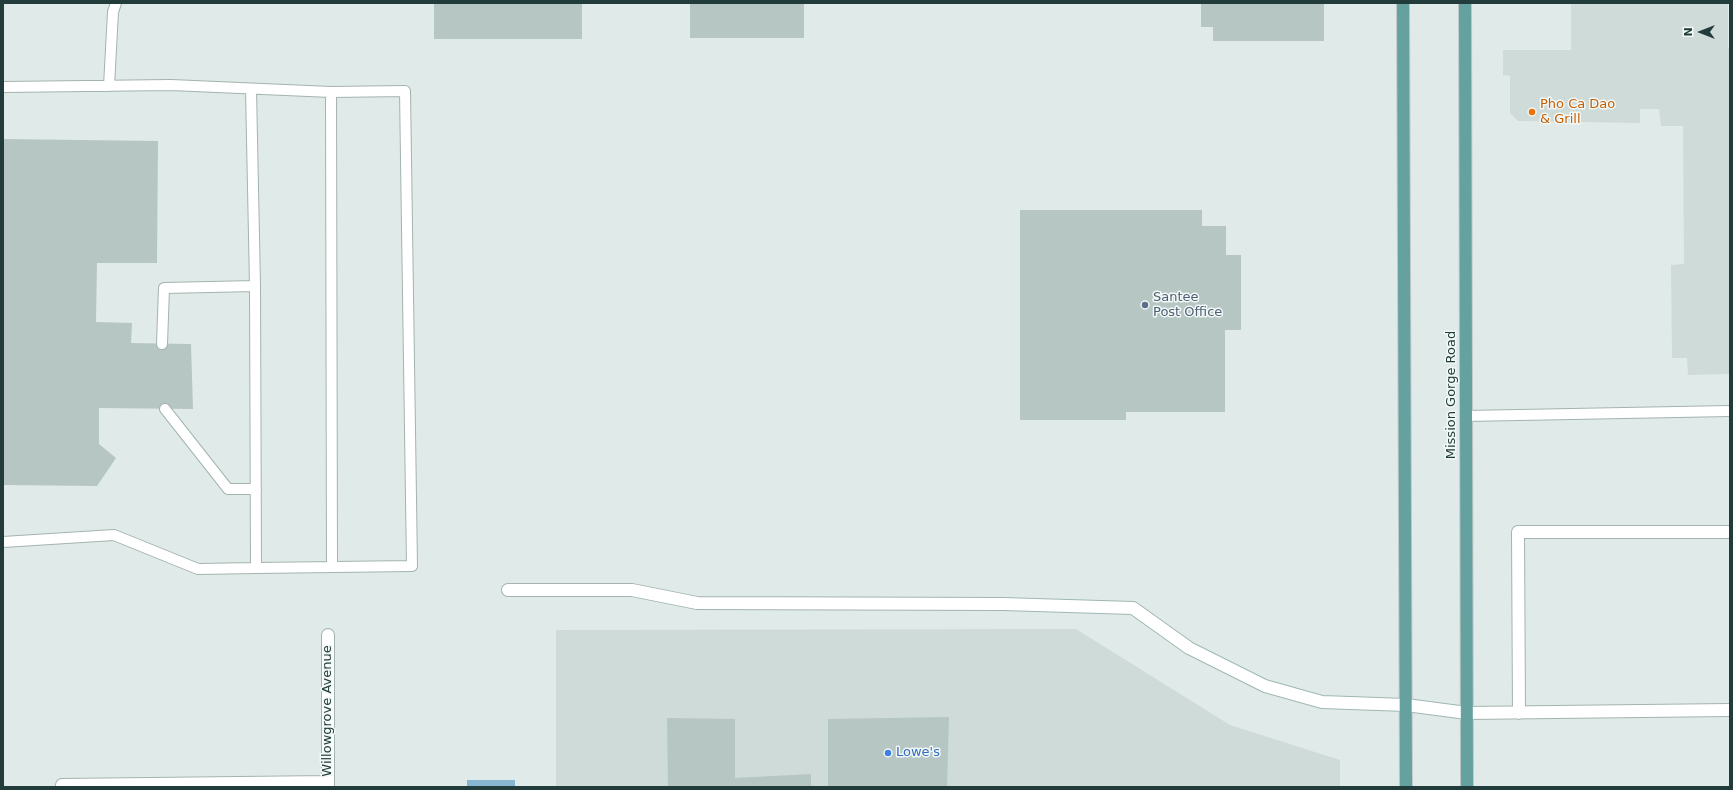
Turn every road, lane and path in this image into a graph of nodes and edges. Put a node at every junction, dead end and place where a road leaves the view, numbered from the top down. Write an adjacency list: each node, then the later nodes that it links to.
1 (116, 3): 4 (lane)
2 (1403, 3): 20 (main road)
3 (1465, 3): 12 (main road, Mission Gorge Road)
4 (109, 86): 5 (lane); 6 (lane)
5 (3, 87)
6 (251, 89): 7 (lane); 8 (lane)
7 (331, 92): 16 (lane); 16 (lane)
8 (255, 286): 9 (lane); 13 (lane)
9 (162, 344)
10 (166, 409): 13 (lane)
11 (1730, 411): 12 (lane)
12 (1466, 416): 22 (main road, Mission Gorge Road)
13 (256, 489): 17 (lane)
14 (1730, 532): 23 (street)
15 (3, 542): 17 (lane)
16 (332, 567): 17 (lane)
17 (256, 568)
18 (508, 590): 20 (street)
19 (328, 635): 24 (street, Willowgrove Avenue)
20 (1406, 705): 22 (street); 26 (main road)
21 (1730, 710): 23 (street)
22 (1467, 713): 23 (street); 27 (main road, Mission Gorge Road)
23 (1519, 713)
24 (328, 784): 25 (street)
25 (62, 785)
26 (1406, 787)
27 (1467, 787)

